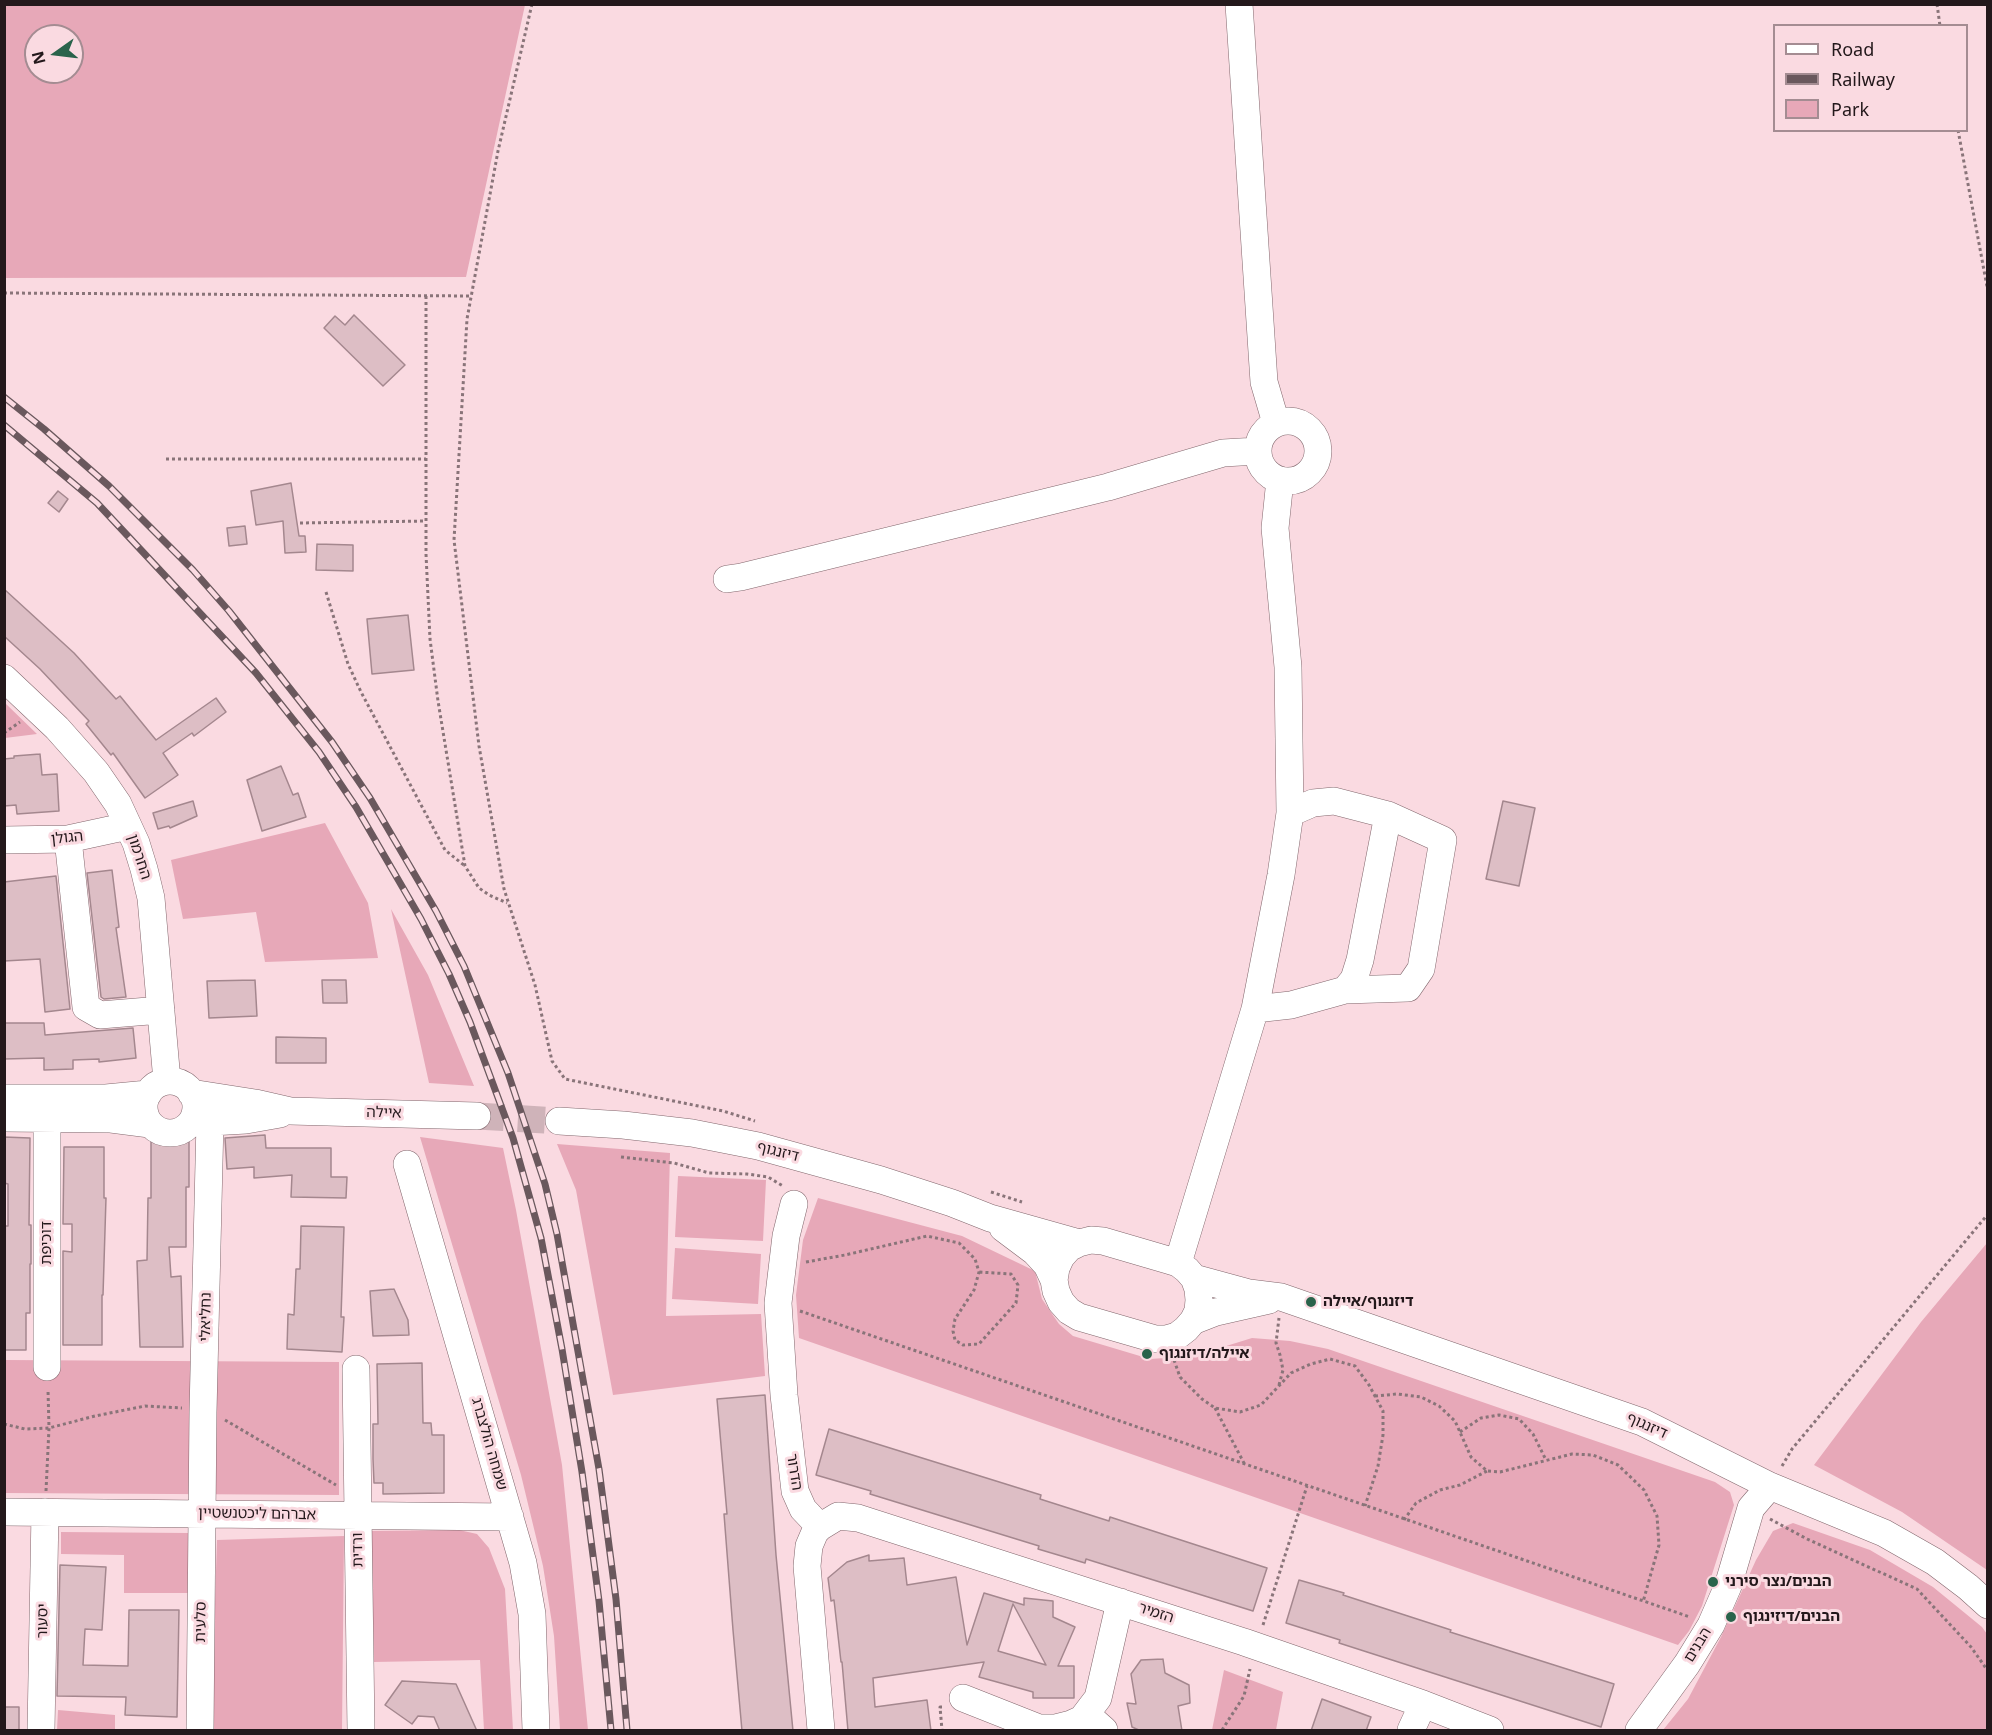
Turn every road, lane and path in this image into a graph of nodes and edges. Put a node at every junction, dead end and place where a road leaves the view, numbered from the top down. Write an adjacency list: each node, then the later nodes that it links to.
1 (532, 4): 9 (path)
2 (1239, 4): 10 (street)
3 (1937, 4): 4 (path)
4 (1940, 24)
5 (1958, 132): 6 (path)
6 (1988, 291)
7 (4, 293): 8 (path)
8 (426, 296): 9 (path); 13 (path)
9 (471, 297): 26 (path)
10 (1276, 423): 11 (street); 14 (street)
11 (1258, 451): 14 (street); 17 (street)
12 (165, 459): 13 (path)
13 (426, 459): 15 (path)
14 (1280, 480): 20 (street)
15 (426, 520): 16 (path); 25 (path)
16 (300, 522)
17 (727, 579)
18 (326, 592): 25 (path)
19 (4, 678): 22 (street, החרמון)
20 (1290, 813): 21 (street); 28 (street)
21 (1388, 815): 27 (street); 27 (street)
22 (129, 826): 23 (street, הגולן); 29 (street, החרמון)
23 (68, 839): 24 (street, הגולן); 29 (street)
24 (4, 840)
25 (465, 866): 26 (path)
26 (508, 903): 30 (path)
27 (1345, 990): 28 (street)
28 (1255, 1009): 48 (street)
29 (161, 1010): 31 (street, החרמון)
30 (565, 1079)
31 (157, 1087): 32 (street); 33 (street); 40 (street)
32 (191, 1093): 34 (street, איילה); 39 (street)
33 (4, 1098)
34 (290, 1111): 35 (street, איילה); 39 (street, איילה)
35 (477, 1116)
36 (4, 1118): 37 (street)
37 (47, 1118): 40 (street); 55 (street, דוכיפת)
38 (558, 1121): 45 (street, דיזנגוף)
39 (200, 1122): 40 (street); 70 (street, נחליאלי)
40 (150, 1124)
41 (621, 1157): 43 (path)
42 (407, 1164): 72 (street, שמחה הולצברג)
43 (794, 1204): 47 (street, הדרור)
44 (1988, 1214): 65 (path)
45 (990, 1218): 46 (street, דיזנגוף); 50 (street, דיזנגוף)
46 (1079, 1242): 48 (street, דיזנגוף); 50 (street)
47 (783, 1262): 49 (path); 52 (street, הדרור)
48 (1186, 1271): 51 (street, דיזנגוף); 53 (street)
49 (979, 1272): 49 (path)
50 (1054, 1280): 54 (street, דיזנגוף)
51 (1281, 1298): 53 (street); 57 (path); 65 (street, דיזנגוף)
52 (778, 1303): 62 (path); 74 (street, הדרור)
53 (1193, 1321): 54 (street)
54 (1166, 1339): 59 (path)
55 (47, 1367): 69 (path)
56 (356, 1369): 71 (street, ורדית)
57 (1278, 1386): 58 (path); 59 (path)
58 (1375, 1396): 60 (path); 66 (path)
59 (1215, 1408): 62 (path)
60 (1460, 1432): 61 (path); 63 (path)
61 (1546, 1460): 63 (path); 76 (path)
62 (1245, 1465): 64 (path)
63 (1487, 1471): 73 (path)
64 (1307, 1486): 66 (path); 79 (path)
65 (1770, 1486): 67 (street, הבנים); 77 (street, דיזנגוף)
66 (1365, 1506): 73 (path)
67 (1751, 1508): 78 (street, הבנים); 80 (path)
68 (4, 1512): 69 (street, אברהם ליכטנשטיין)
69 (45, 1512): 70 (street, אברהם ליכטנשטיין); 84 (street, יסעור)
70 (202, 1514): 71 (street, אברהם ליכטנשטיין); 85 (street, סלעית)
71 (358, 1515): 72 (street, אברהם ליכטנשטיין); 86 (street, ורדית)
72 (510, 1517): 87 (street, שמחה הולצברג)
73 (1404, 1520): 76 (path)
74 (820, 1527): 75 (street, הזמיר); 88 (street)
75 (1120, 1602): 79 (street, הזמיר); 83 (street)
76 (1643, 1602): 78 (path)
77 (1988, 1605)
78 (1712, 1625): 92 (street, הבנים)
79 (1256, 1646): 82 (street, הזמיר); 89 (path)
80 (1988, 1671)
81 (963, 1698): 83 (street)
82 (1423, 1704): 90 (street); 91 (street, הזמיר)
83 (1095, 1722)
84 (41, 1731)
85 (200, 1731)
86 (361, 1731)
87 (537, 1731)
88 (821, 1731)
89 (1222, 1731)
90 (1411, 1731)
91 (1490, 1731)
92 (1639, 1731)

